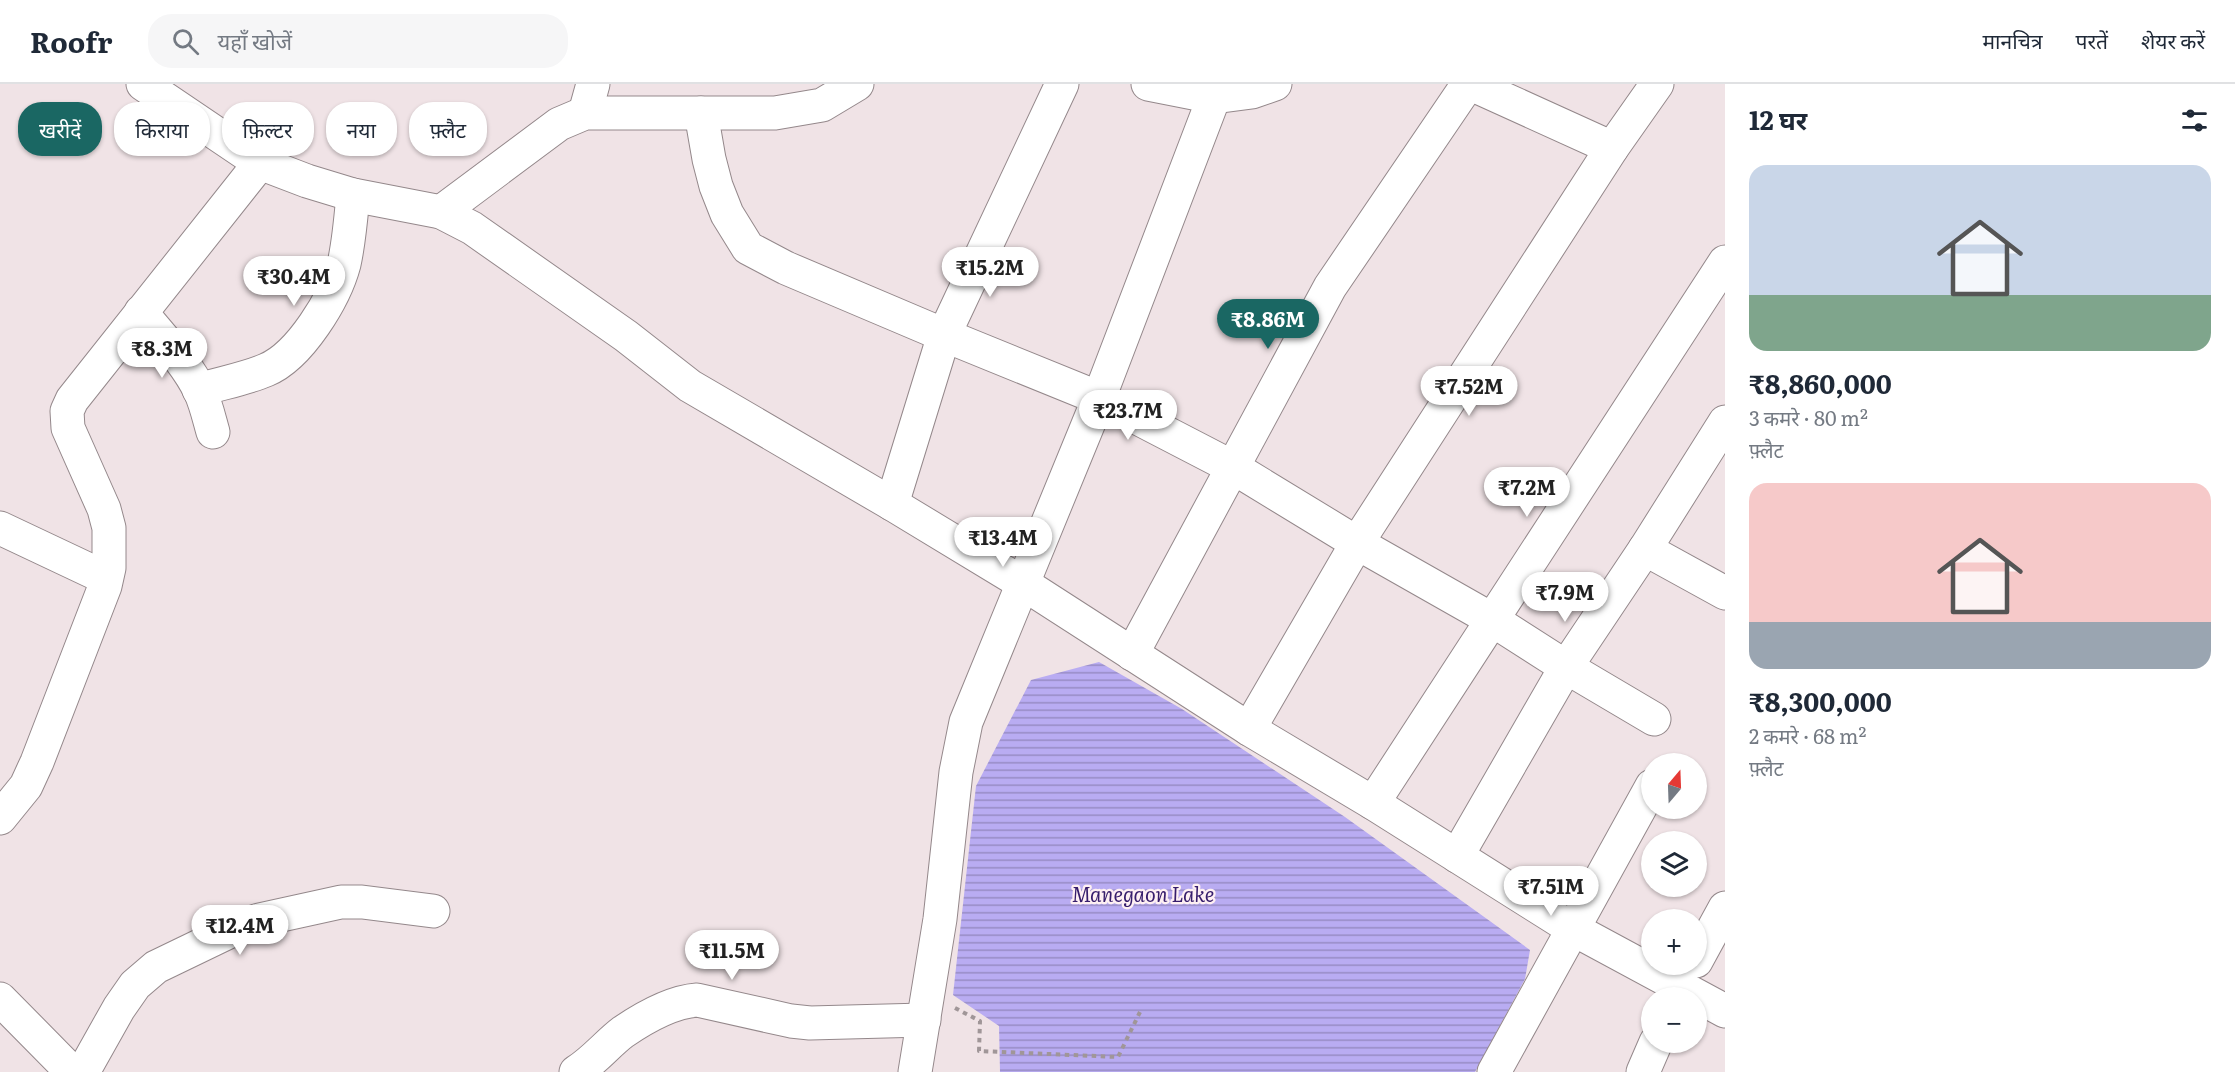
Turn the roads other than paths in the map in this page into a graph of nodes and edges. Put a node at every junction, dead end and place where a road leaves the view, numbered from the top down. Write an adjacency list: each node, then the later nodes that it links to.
1 (143, 84): 12 (street)
2 (857, 84): 10 (street)
3 (1062, 84): 17 (street)
4 (1148, 84): 8 (street)
5 (1275, 84): 8 (street)
6 (1469, 84): 11 (street); 22 (street)
7 (1657, 84): 11 (street)
8 (1214, 97): 19 (street)
9 (589, 99): 10 (street); 14 (street)
10 (701, 113): 17 (street)
11 (1612, 148): 25 (street)
12 (260, 163): 13 (street); 16 (street)
13 (353, 195): 14 (street); 18 (street)
14 (441, 212): 23 (street)
15 (1725, 262): 30 (street)
16 (141, 312): 18 (street); 27 (street)
17 (944, 335): 19 (street); 23 (street)
18 (200, 390): 21 (street)
19 (1099, 398): 22 (street); 28 (street)
20 (1725, 422): 26 (street)
21 (213, 432)
22 (1234, 468): 25 (street); 31 (street)
23 (892, 504): 28 (street)
24 (0, 528): 27 (street)
25 (1358, 543): 30 (street); 34 (street)
26 (1645, 549): 29 (street); 32 (street)
27 (106, 578): 37 (street)
28 (1024, 584): 31 (street); 45 (street)
29 (1725, 593)
30 (1491, 619): 32 (street); 35 (street)
31 (1132, 654): 34 (street)
32 (1566, 668): 33 (street); 38 (street)
33 (1654, 719)
34 (1249, 729): 35 (street)
35 (1373, 803): 38 (street)
36 (1641, 806): 41 (street)
37 (0, 818)
38 (1456, 856): 41 (street)
39 (1725, 908): 42 (street)
40 (433, 911): 48 (street)
41 (1573, 929): 42 (street); 51 (street)
42 (1688, 978): 44 (street)
43 (0, 999): 47 (street)
44 (1725, 1011)
45 (936, 1013): 49 (street); 50 (street)
46 (1651, 1053): 52 (street)
47 (72, 1072)
48 (83, 1072)
49 (576, 1072)
50 (915, 1072)
51 (1494, 1072)
52 (1643, 1072)

